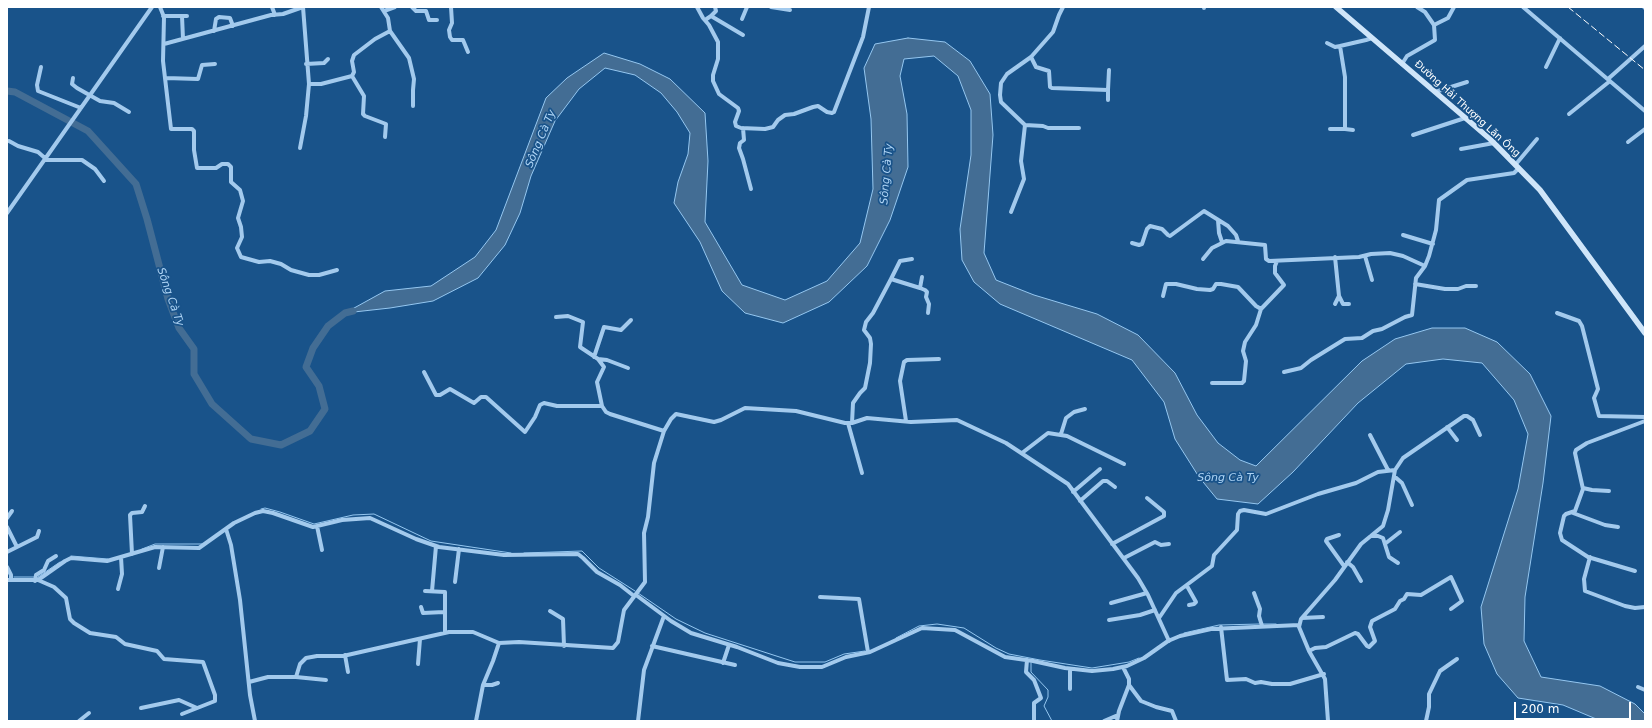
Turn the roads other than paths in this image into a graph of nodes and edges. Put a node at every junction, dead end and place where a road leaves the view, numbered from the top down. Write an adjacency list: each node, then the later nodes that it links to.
1 (152, 7): 56 (street)
2 (160, 7): 22 (street)
3 (272, 7): 21 (street)
4 (303, 7): 21 (street); 43 (street)
5 (382, 7): 20 (street)
6 (395, 7): 20 (street)
7 (412, 7): 25 (street)
8 (452, 7): 39 (street)
9 (697, 7): 26 (street)
10 (715, 7): 23 (street)
11 (746, 7): 24 (street)
12 (772, 7): 19 (street)
13 (869, 7): 65 (street)
14 (1063, 7): 40 (street)
15 (1336, 7): 32 (street, Đường Hải Thượng Lãn Ông)
16 (1417, 7): 27 (street)
17 (1454, 7): 27 (street)
18 (1523, 7): 33 (street)
19 (790, 10)
20 (384, 11): 30 (street)
21 (275, 15): 28 (street)
22 (163, 16): 34 (street); 36 (street)
23 (711, 16): 26 (street); 31 (street)
24 (742, 19)
25 (437, 20)
26 (705, 20): 65 (street)
27 (1434, 25): 44 (street)
28 (233, 26): 29 (street); 29 (street)
29 (214, 31): 34 (street)
30 (390, 31): 48 (street); 58 (street)
31 (744, 35)
32 (1372, 38): 37 (street); 44 (street, Đường Hải Thượng Lãn Ông)
33 (1560, 38): 46 (street); 51 (street)
34 (183, 39): 36 (street)
35 (1327, 43): 37 (street)
36 (164, 44): 50 (street)
37 (1340, 46): 68 (street)
38 (1645, 46): 51 (street)
39 (468, 52)
40 (1031, 57): 54 (street); 64 (street)
41 (328, 59): 43 (street)
42 (215, 64): 50 (street)
43 (306, 64): 53 (street)
44 (1402, 64): 55 (street, Đường Hải Thượng Lãn Ông)
45 (40, 67): 59 (street)
46 (1546, 67)
47 (1109, 70): 54 (street)
48 (352, 76): 53 (street); 72 (street)
49 (73, 78): 56 (street)
50 (166, 78): 97 (street)
51 (1609, 80): 60 (street); 62 (street)
52 (1467, 82): 55 (street)
53 (309, 84): 77 (street)
54 (1108, 90): 57 (street)
55 (1435, 92): 63 (street, Đường Hải Thượng Lãn Ông)
56 (89, 96): 59 (street); 61 (street)
57 (1108, 100)
58 (413, 106)
59 (80, 109): 79 (street)
60 (1645, 111)
61 (129, 112)
62 (1569, 114)
63 (1465, 118): 71 (street); 76 (street, Đường Hải Thượng Lãn Ông)
64 (1025, 125): 66 (street); 83 (street)
65 (743, 128): 82 (street)
66 (1079, 128)
67 (1330, 129): 68 (street)
68 (1345, 129): 70 (street)
69 (1645, 129): 75 (street)
70 (1353, 130)
71 (1413, 134)
72 (385, 137)
73 (1537, 139): 80 (street)
74 (9, 141): 79 (street)
75 (1628, 142)
76 (1494, 143): 78 (street); 80 (street, Đường Hải Thượng Lãn Ông)
77 (300, 148)
78 (1461, 149)
79 (45, 160): 81 (street); 84 (street)
80 (1518, 166): 90 (street); 113 (street, Đường Hải Thượng Lãn Ông)
81 (104, 180)
82 (751, 189)
83 (1011, 212)
84 (7, 213)
85 (1218, 220): 87 (street); 88 (street); 89 (street)
86 (1403, 235): 90 (street)
87 (1222, 242): 88 (street); 94 (street)
88 (1238, 242): 95 (street)
89 (1132, 243)
90 (1433, 244): 96 (street)
91 (1365, 256): 92 (street); 96 (street); 100 (street)
92 (1335, 257): 95 (street); 105 (street)
93 (912, 259): 99 (street)
94 (1203, 259)
95 (1277, 261): 108 (street)
96 (1425, 266): 101 (street)
97 (337, 270)
98 (922, 277): 103 (street)
99 (891, 279): 103 (street); 125 (street)
100 (1372, 280)
101 (1415, 284): 102 (street); 118 (street)
102 (1476, 286)
103 (920, 288): 109 (street)
104 (1163, 296): 108 (street)
105 (1339, 296): 106 (street); 107 (street)
106 (1335, 304)
107 (1349, 304)
108 (1261, 309): 119 (street)
109 (928, 313)
110 (1557, 313): 122 (street)
111 (556, 317): 114 (street)
112 (631, 320): 114 (street)
113 (1645, 333)
114 (596, 358): 116 (street); 120 (street)
115 (939, 359): 123 (street)
116 (628, 368)
117 (424, 372): 120 (street)
118 (1284, 372)
119 (1212, 383)
120 (602, 406): 127 (street)
121 (1086, 409): 128 (street)
122 (1645, 417)
123 (906, 421): 125 (street); 132 (street)
124 (1645, 421): 140 (street)
125 (850, 423): 127 (street); 137 (street)
126 (1447, 427): 130 (street); 131 (street); 136 (street)
127 (664, 430): 188 (street)
128 (1061, 434): 132 (street); 133 (street)
129 (1370, 435): 135 (street)
130 (1480, 435)
131 (1457, 440)
132 (1022, 453): 142 (street)
133 (1124, 464)
134 (1100, 469): 142 (street)
135 (1388, 470): 136 (street); 182 (street)
136 (1395, 470): 138 (street)
137 (862, 473)
138 (1394, 476): 145 (street); 157 (street)
139 (1115, 487): 144 (street)
140 (1583, 488): 141 (street); 148 (street)
141 (1609, 491)
142 (1073, 492): 144 (street)
143 (1147, 498): 159 (street)
144 (1080, 501): 159 (street)
145 (1412, 505)
146 (145, 506): 166 (street)
147 (12, 511): 149 (street)
148 (1572, 513): 152 (street); 171 (street)
149 (7, 518)
150 (317, 526): 153 (street); 161 (street); 165 (street)
151 (7, 527): 162 (street)
152 (1618, 527)
153 (226, 528): 163 (street); 227 (street)
154 (39, 531): 162 (street)
155 (1400, 532): 158 (street)
156 (1339, 535): 174 (street)
157 (1371, 536): 158 (street); 172 (street)
158 (1386, 543): 173 (street)
159 (1112, 544): 170 (street)
160 (1169, 544): 170 (street)
161 (436, 546): 164 (street); 185 (street)
162 (17, 547): 167 (street)
163 (163, 547): 166 (street); 176 (street)
164 (459, 549): 181 (street); 188 (street)
165 (322, 550)
166 (131, 551): 169 (street)
167 (7, 552)
168 (56, 556): 178 (street)
169 (121, 557): 178 (street); 183 (street)
170 (1124, 558): 186 (street)
171 (1590, 558): 177 (street); 193 (street)
172 (1347, 562): 174 (street); 180 (street)
173 (1398, 563)
174 (1344, 566): 201 (street)
175 (7, 567): 179 (street)
176 (159, 568)
177 (1636, 571)
178 (35, 579): 179 (street); 235 (street)
179 (9, 580)
180 (1361, 581)
181 (455, 582)
182 (1187, 586): 191 (street); 200 (street)
183 (118, 589)
184 (425, 591): 185 (street)
185 (432, 591): 197 (street)
186 (1147, 593): 190 (street); 195 (street)
187 (1254, 593): 204 (street)
188 (635, 596): 198 (street); 211 (street)
189 (820, 597): 213 (street)
190 (1111, 603)
191 (1189, 605)
192 (421, 607): 197 (street)
193 (1645, 607)
194 (1451, 609): 214 (street)
195 (1155, 610): 200 (street); 202 (street)
196 (550, 611): 211 (street)
197 (444, 612): 206 (street)
198 (664, 616): 210 (street); 212 (street)
199 (1322, 617): 201 (street)
200 (1158, 618): 208 (street)
201 (1302, 618): 203 (street)
202 (1109, 620)
203 (1299, 625): 204 (street); 214 (street)
204 (1262, 626): 205 (street)
205 (1221, 627): 208 (street); 224 (street)
206 (445, 632): 207 (street); 209 (street)
207 (420, 639): 215 (street); 219 (street)
208 (1168, 639): 221 (street)
209 (499, 643): 211 (street); 230 (street)
210 (729, 645): 213 (street); 218 (street)
211 (564, 646)
212 (652, 646): 218 (street); 242 (street)
213 (867, 650): 217 (street)
214 (1309, 651): 224 (street)
215 (345, 655): 223 (street); 225 (street)
216 (1456, 659): 248 (street)
217 (1027, 660): 222 (street); 243 (street)
218 (723, 663): 220 (street)
219 (418, 664)
220 (735, 665)
221 (1123, 667): 222 (street); 229 (street)
222 (1070, 669): 232 (street)
223 (348, 672)
224 (1324, 674): 247 (street)
225 (296, 677): 226 (street); 227 (street)
226 (326, 680)
227 (249, 682): 240 (street)
228 (498, 683): 230 (street)
229 (1129, 684): 238 (street); 246 (street)
230 (483, 685): 241 (street)
231 (1638, 687): 233 (street)
232 (1070, 689)
233 (1645, 690)
234 (140, 708): 235 (street)
235 (198, 709): 237 (street)
236 (89, 713): 239 (street)
237 (182, 714)
238 (1118, 715): 244 (street); 245 (street)
239 (79, 721)
240 (255, 721)
241 (476, 721)
242 (638, 721)
243 (1034, 721)
244 (1104, 721)
245 (1117, 721)
246 (1176, 721)
247 (1328, 721)
248 (1426, 721)

